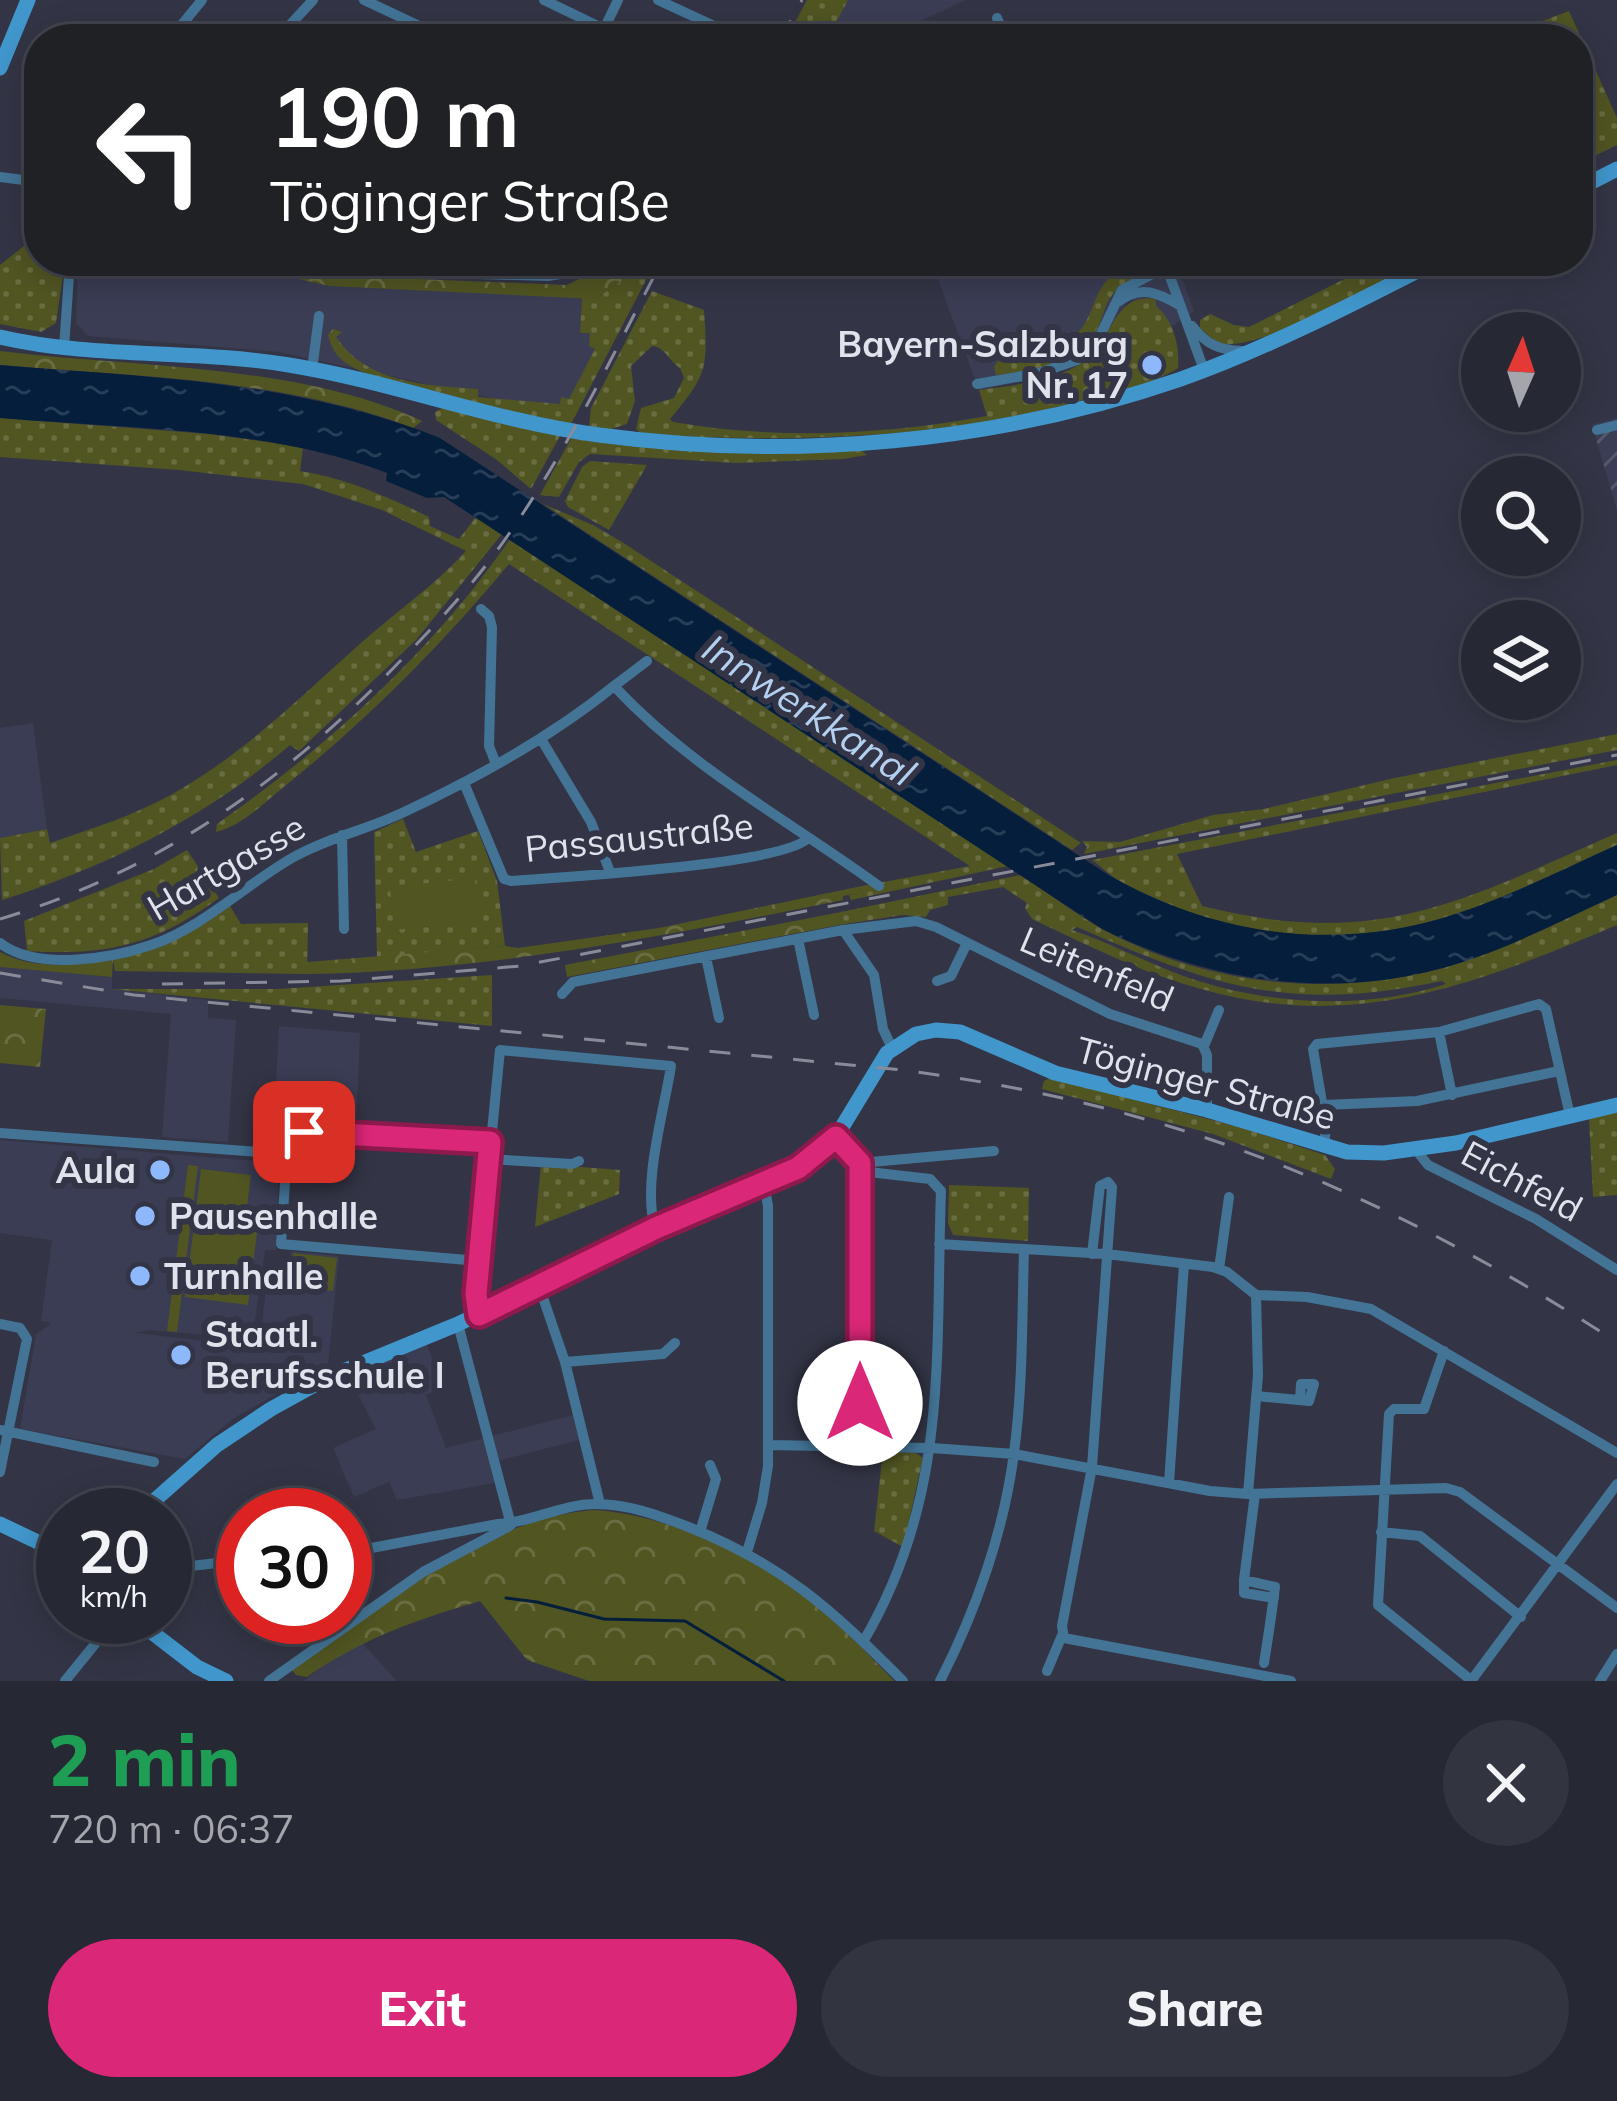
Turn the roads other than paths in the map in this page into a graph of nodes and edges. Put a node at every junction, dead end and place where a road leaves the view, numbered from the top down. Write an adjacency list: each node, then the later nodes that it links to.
1 (28, 0): 14 (street)
2 (202, 0): 8 (street)
3 (314, 0): 9 (street)
4 (364, 0): 10 (street)
5 (544, 0): 11 (street)
6 (658, 0): 12 (street)
7 (997, 18): 13 (street)
8 (182, 24)
9 (291, 24)
10 (415, 24)
11 (595, 24)
12 (710, 24)
13 (1000, 24)
14 (0, 68)
15 (69, 276): 24 (street)
16 (1143, 276): 20 (street)
17 (1170, 276): 19 (street)
18 (1406, 276): 25 (street)
19 (1181, 306): 20 (street); 22 (street)
20 (1113, 310): 28 (street)
21 (319, 316): 26 (street)
22 (1187, 321): 25 (street); 27 (street)
23 (0, 337): 24 (street)
24 (64, 348): 26 (street)
25 (1251, 352): 27 (street)
26 (312, 370): 27 (street)
27 (1204, 370)
28 (977, 384)
29 (1617, 425): 30 (street)
30 (1597, 430)
31 (481, 609): 35 (street)
32 (646, 661): 33 (street, Hartgasse)
33 (614, 686): 34 (street, Hartgasse); 38 (street)
34 (541, 739): 35 (street, Hartgasse); 39 (street)
35 (496, 764): 36 (street, Hartgasse)
36 (464, 783): 37 (street, Hartgasse); 39 (street, Passaustraße)
37 (342, 835): 41 (street, Hartgasse); 44 (street, Hartgasse)
38 (808, 838): 39 (street, Passaustraße); 40 (street)
39 (610, 872)
40 (879, 886)
41 (344, 928)
42 (843, 930): 43 (street, Leitenfeld); 45 (street, Leitenfeld); 54 (street)
43 (798, 939): 46 (street, Leitenfeld); 50 (street)
44 (0, 943)
45 (967, 943): 47 (street, Leitenfeld); 53 (street, Leitenfeld)
46 (706, 957): 48 (street, Leitenfeld); 51 (street)
47 (937, 981)
48 (562, 994)
49 (1219, 1010): 53 (street, Leitenfeld)
50 (814, 1015)
51 (719, 1018)
52 (1439, 1032): 55 (street); 56 (street); 57 (street)
53 (1204, 1046): 59 (street, Leitenfeld)
54 (892, 1048): 59 (street, Töginger Straße); 62 (street)
55 (1559, 1071): 56 (street); 60 (street)
56 (1452, 1095): 57 (street)
57 (1324, 1105): 64 (street)
58 (1617, 1105): 60 (street, Töginger Straße)
59 (1207, 1110): 64 (street, Töginger Straße)
60 (1570, 1116): 65 (street, Töginger Straße)
61 (0, 1133): 67 (street)
62 (836, 1137): 70 (street); 71 (street)
63 (490, 1142): 67 (street); 68 (street); 73 (street)
64 (1324, 1147): 65 (street, Töginger Straße)
65 (1416, 1150): 80 (street, Eichfeld)
66 (994, 1151): 70 (street)
67 (272, 1153): 78 (street)
68 (488, 1160): 69 (street); 78 (street)
69 (580, 1161)
70 (860, 1163): 74 (street); 94 (street)
71 (764, 1184): 73 (street); 93 (street)
72 (1229, 1197): 81 (street)
73 (656, 1228): 82 (street)
74 (939, 1244): 75 (street); 95 (street)
75 (1024, 1250): 76 (street); 97 (street)
76 (1092, 1254): 77 (street); 77 (street)
77 (1107, 1254): 79 (street); 100 (street)
78 (479, 1261): 84 (street)
79 (1184, 1264): 81 (street); 102 (street)
80 (1613, 1264)
81 (1219, 1269): 83 (street)
82 (539, 1286): 84 (street); 89 (street)
83 (1256, 1295): 88 (street); 90 (street)
84 (479, 1315): 86 (street)
85 (0, 1324): 92 (street)
86 (458, 1324): 104 (street); 109 (street)
87 (675, 1343): 89 (street)
88 (1444, 1352): 96 (street); 105 (street)
89 (566, 1362): 107 (street)
90 (1256, 1396): 91 (street); 106 (street)
91 (1300, 1400)
92 (5, 1431): 98 (street); 101 (street)
93 (769, 1445): 94 (street); 114 (street)
94 (860, 1447): 95 (street)
95 (932, 1448): 97 (street); 119 (street)
96 (1617, 1453)
97 (1014, 1454): 100 (street); 130 (street)
98 (154, 1462)
99 (710, 1465): 110 (street)
100 (1091, 1467): 102 (street); 118 (street)
101 (0, 1472)
102 (1169, 1484): 106 (street)
103 (1617, 1484): 115 (street)
104 (167, 1488)
105 (1383, 1490): 106 (street); 111 (street); 115 (street)
106 (1251, 1494): 123 (street)
107 (600, 1504): 109 (street); 110 (street)
108 (0, 1524): 112 (street)
109 (511, 1525): 113 (street); 128 (street)
110 (700, 1532): 114 (street)
111 (1381, 1532): 117 (street); 132 (street)
112 (36, 1539)
113 (372, 1548)
114 (747, 1552): 119 (street)
115 (1556, 1565): 116 (street); 117 (street)
116 (1617, 1608)
117 (1521, 1616): 132 (street)
118 (1064, 1635): 124 (street); 131 (street)
119 (863, 1642): 129 (street)
120 (95, 1644): 126 (street)
121 (165, 1644): 125 (street)
122 (1617, 1654): 133 (street)
123 (1264, 1663)
124 (1047, 1671)
125 (201, 1674): 127 (street)
126 (65, 1681)
127 (226, 1681)
128 (269, 1681)
129 (903, 1681)
130 (940, 1681)
131 (1292, 1681)
132 (1472, 1681)
133 (1600, 1681)

